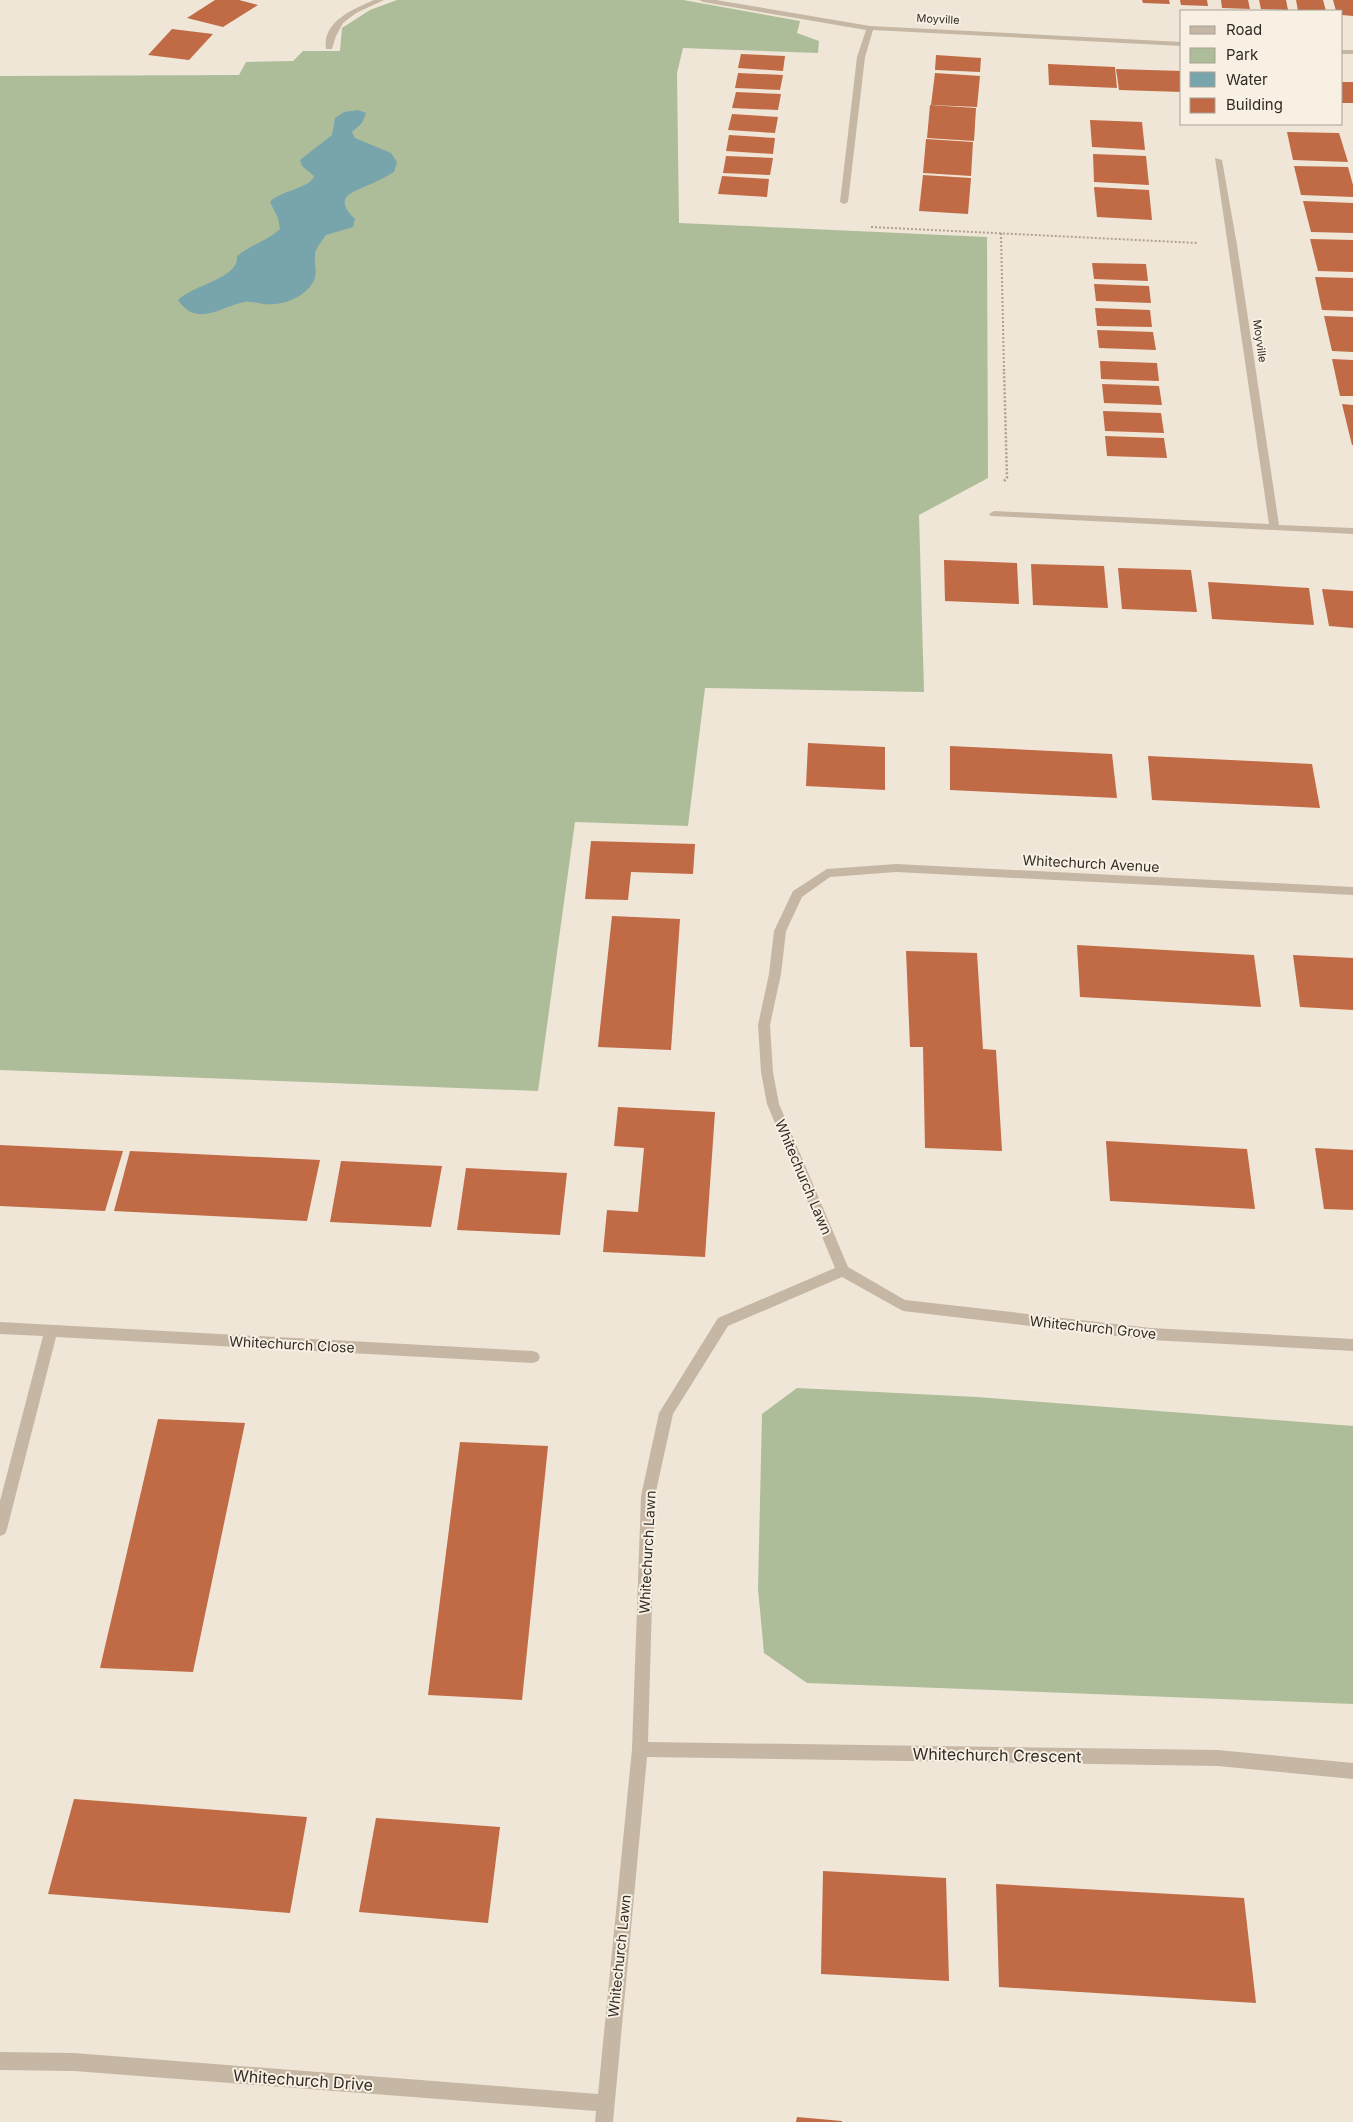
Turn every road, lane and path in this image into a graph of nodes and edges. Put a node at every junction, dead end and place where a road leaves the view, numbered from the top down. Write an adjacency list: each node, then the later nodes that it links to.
1 (380, 0): 7 (street)
2 (703, 0): 4 (street, Moyville)
3 (759, 0): 4 (street)
4 (754, 9): 5 (street, Moyville)
5 (870, 28): 6 (street, Moyville); 9 (street)
6 (1180, 44)
7 (329, 47)
8 (1218, 160): 15 (street, Moyville)
9 (844, 202)
10 (871, 227): 11 (path)
11 (1001, 233): 12 (path); 13 (path)
12 (1204, 244)
13 (1000, 485)
14 (994, 514): 15 (street)
15 (1274, 526): 16 (street)
16 (1353, 531)
17 (828, 872): 18 (street, Whitechurch Avenue); 19 (street, Whitechurch Lawn)
18 (1353, 891)
19 (843, 1271): 22 (street, Whitechurch Grove); 25 (street, Whitechurch Lawn)
20 (0, 1328): 21 (street, Whitechurch Close)
21 (51, 1331): 23 (street, Whitechurch Close); 24 (street)
22 (1353, 1345)
23 (533, 1357)
24 (0, 1529)
25 (640, 1749): 26 (street, Whitechurch Crescent); 28 (street, Whitechurch Lawn)
26 (1353, 1771)
27 (0, 2061): 28 (street, Whitechurch Drive)
28 (605, 2103): 29 (street, Whitechurch Lawn)
29 (604, 2122)

